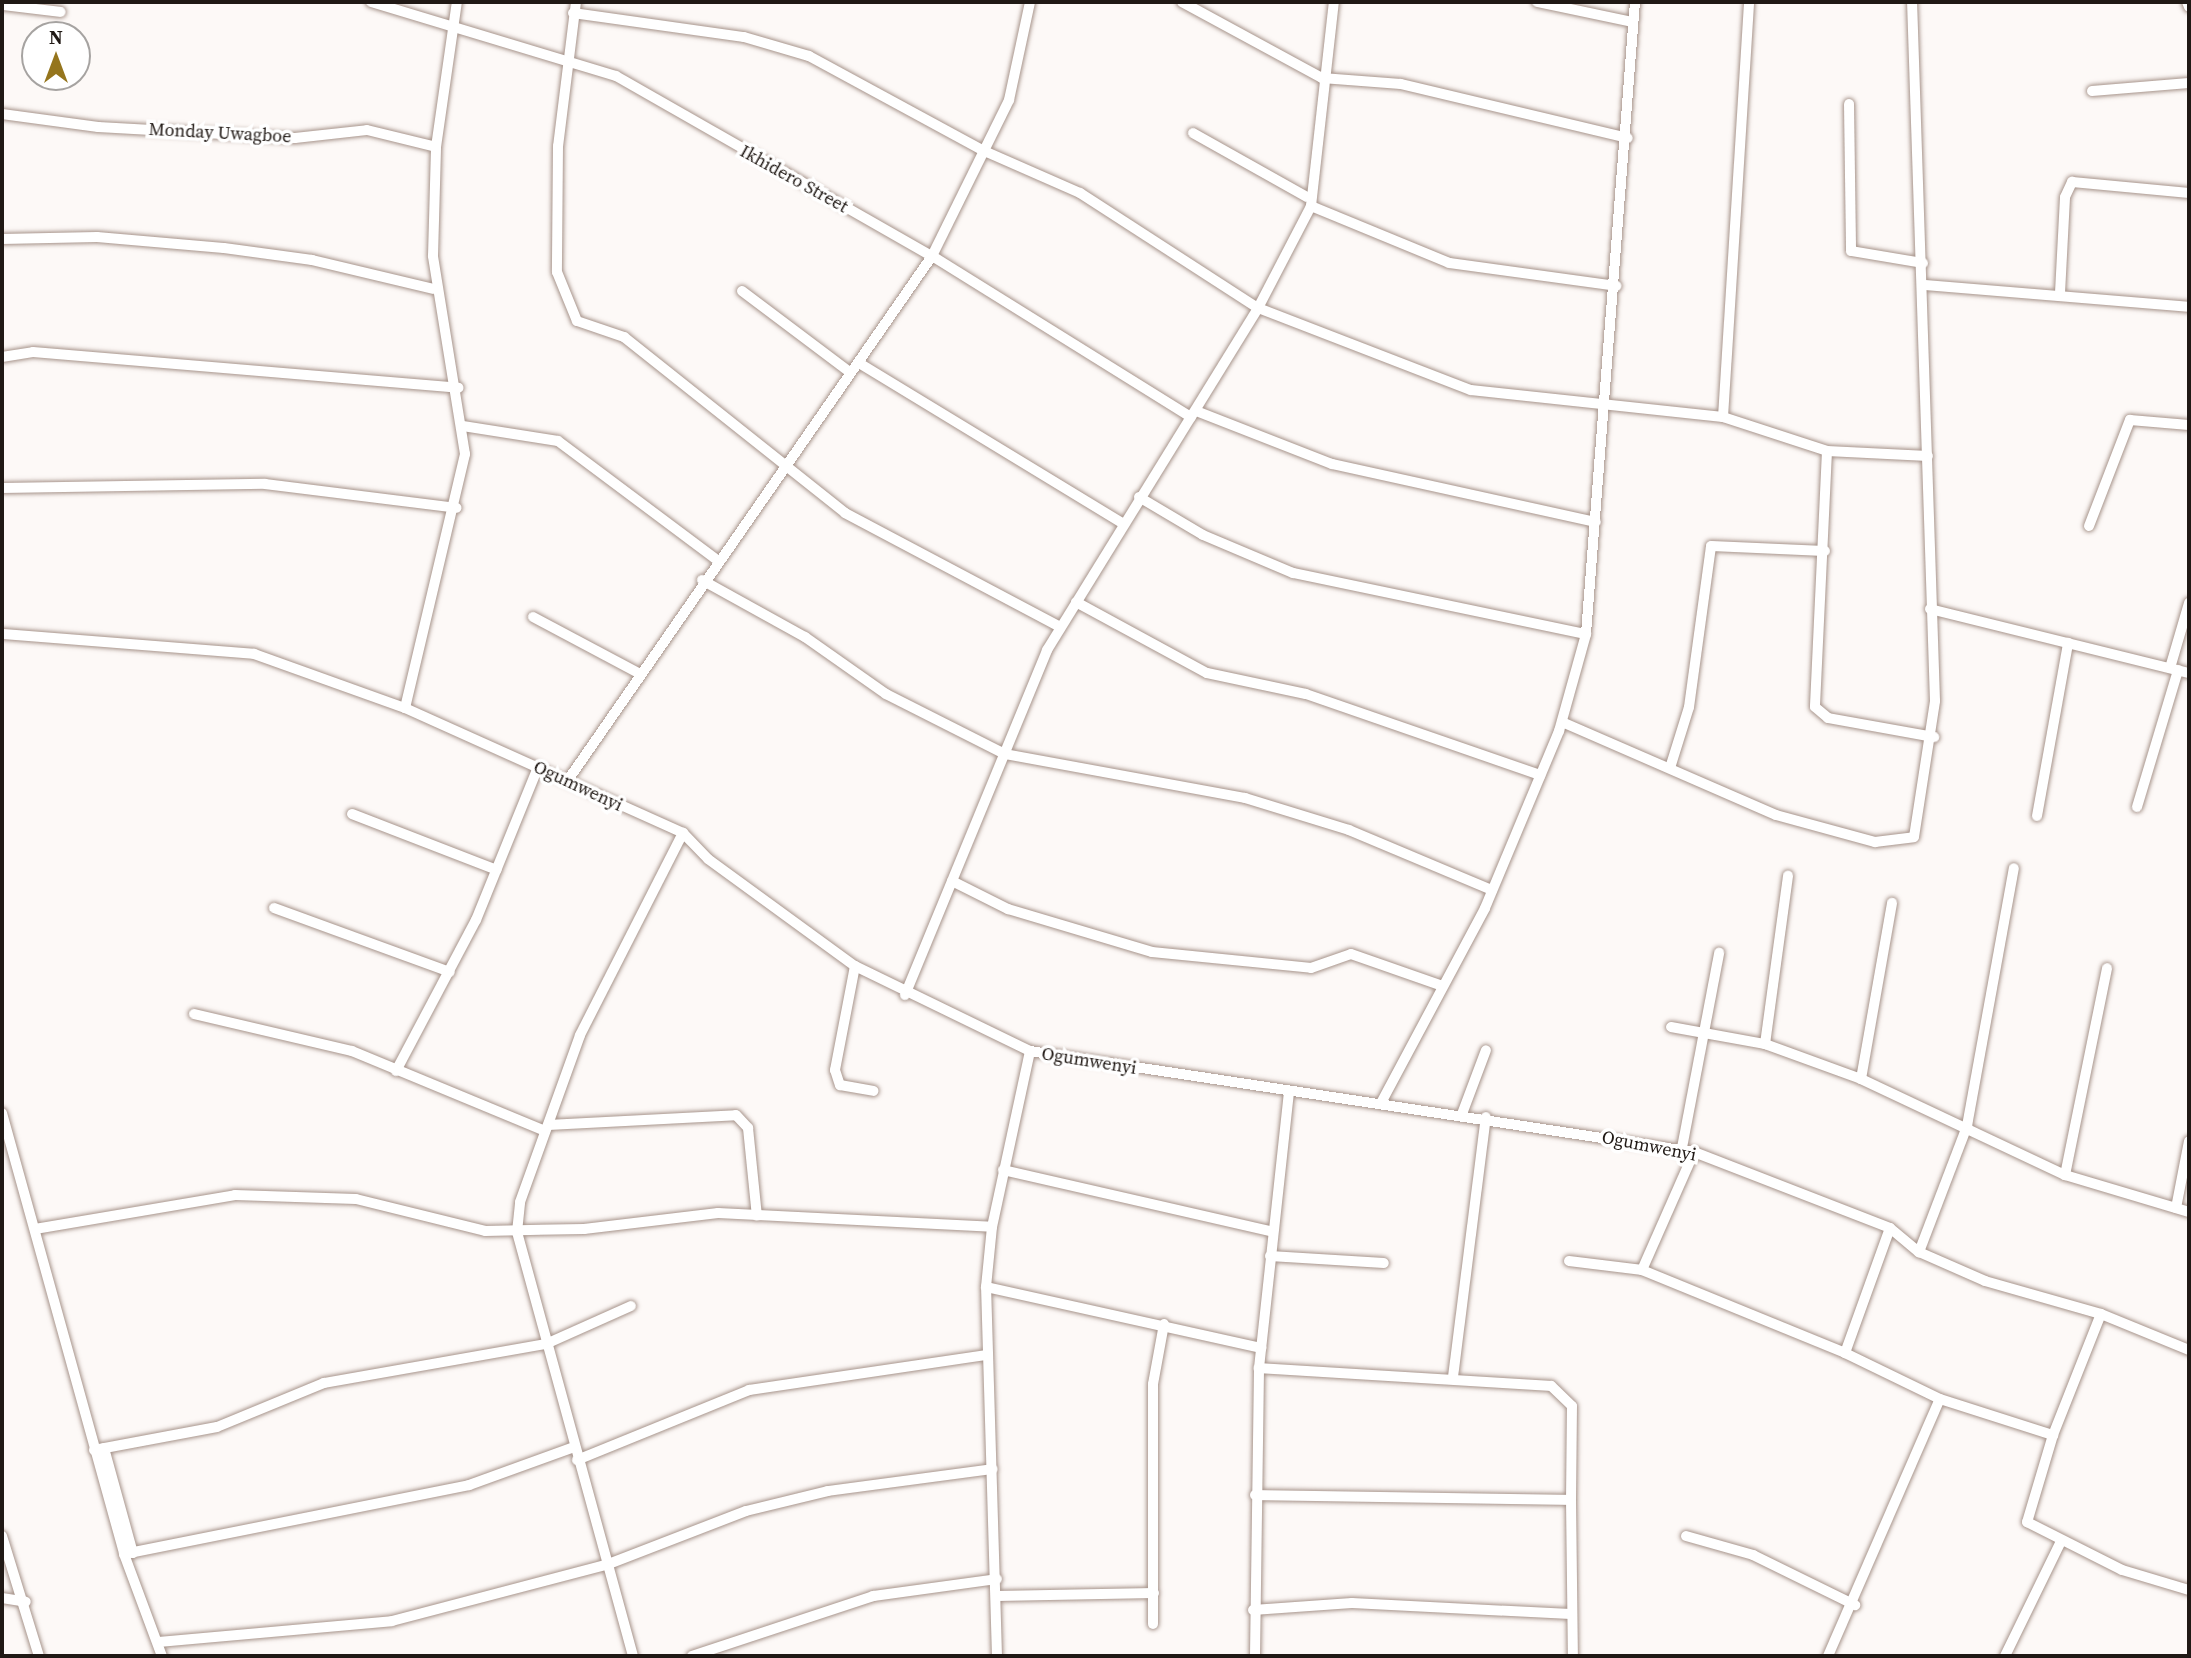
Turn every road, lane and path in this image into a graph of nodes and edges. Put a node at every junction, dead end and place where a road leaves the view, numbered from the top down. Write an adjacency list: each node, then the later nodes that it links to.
1 (371, 2): 17 (street, Ikhidero Street)
2 (457, 2): 17 (street)
3 (576, 2): 15 (street)
4 (1030, 2): 27 (street)
5 (1182, 2): 19 (street)
6 (1334, 2): 19 (street)
7 (1537, 2): 16 (street)
8 (1636, 2): 16 (street)
9 (1749, 2): 46 (street)
10 (1912, 2): 32 (street)
11 (2187, 2): 13 (street)
12 (2, 5): 14 (street)
13 (2189, 7)
14 (61, 12)
15 (573, 13): 18 (street); 27 (street)
16 (1633, 22): 25 (street)
17 (455, 23): 18 (street, Ikhidero Street); 26 (street)
18 (567, 56): 31 (street, Ikhidero Street); 51 (street)
19 (1322, 78): 25 (street); 29 (street)
20 (2189, 83): 21 (street)
21 (2092, 91)
22 (1849, 104): 32 (street)
23 (2, 114): 26 (street, Monday Uwagboe)
24 (1193, 133): 29 (street)
25 (1628, 138): 34 (street)
26 (436, 146): 35 (street)
27 (982, 150): 31 (street); 39 (street)
28 (2189, 193): 37 (street)
29 (1309, 202): 34 (street); 39 (street)
30 (2, 239): 35 (street)
31 (932, 256): 41 (street); 45 (street, Ikhidero Street)
32 (1923, 263): 33 (street)
33 (1924, 285): 37 (street); 50 (street)
34 (1616, 286): 44 (street)
35 (434, 289): 43 (street)
36 (742, 291): 42 (street)
37 (2060, 293): 38 (street)
38 (2189, 307)
39 (1258, 308): 44 (street); 45 (street)
40 (2, 357): 43 (street)
41 (859, 363): 42 (street); 55 (street)
42 (851, 373): 51 (street)
43 (458, 388): 48 (street)
44 (1601, 401): 46 (street); 56 (street)
45 (1193, 414): 53 (street); 56 (street, Ikhidero Street)
46 (1723, 417): 49 (street)
47 (2189, 425): 57 (street)
48 (463, 426): 54 (street); 59 (street)
49 (1827, 451): 50 (street); 58 (street)
50 (1928, 456): 63 (street)
51 (782, 466): 59 (street); 65 (street)
52 (2, 488): 54 (street)
53 (1139, 497): 55 (street); 67 (street)
54 (457, 508): 71 (street)
55 (1122, 522): 61 (street)
56 (1596, 522): 67 (street)
57 (2089, 526)
58 (1825, 551): 73 (street); 76 (street)
59 (716, 559): 60 (street)
60 (702, 580): 70 (street); 74 (street)
61 (1076, 602): 65 (street); 77 (street)
62 (2189, 603): 69 (street)
63 (1930, 609): 68 (street); 73 (street)
64 (533, 617): 70 (street)
65 (1060, 627): 74 (street)
66 (2, 634): 71 (street, Ogumwenyi)
67 (1586, 634): 72 (street)
68 (2068, 643): 69 (street); 81 (street)
69 (2179, 670): 79 (street)
70 (640, 674): 78 (street)
71 (405, 708): 75 (street, Ogumwenyi)
72 (1562, 722): 76 (street); 77 (street)
73 (1934, 737): 76 (street)
74 (1005, 754): 86 (street); 87 (street)
75 (538, 767): 78 (street, Ogumwenyi); 84 (street)
76 (1670, 768)
77 (1540, 775): 87 (street)
78 (568, 779): 82 (street, Ogumwenyi)
79 (2137, 807)
80 (352, 814): 84 (street)
81 (2037, 816)
82 (683, 833): 91 (street, Ogumwenyi); 111 (street)
83 (2014, 867): 110 (street)
84 (497, 870): 93 (street)
85 (1788, 876): 99 (street)
86 (952, 881): 94 (street); 95 (street)
87 (1492, 890): 94 (street)
88 (1892, 904): 103 (street)
89 (274, 908): 93 (street)
90 (1719, 954): 98 (street)
91 (855, 966): 95 (street, Ogumwenyi); 104 (street)
92 (2107, 968): 116 (street)
93 (450, 972): 102 (street)
94 (1440, 985): 106 (street)
95 (905, 995): 101 (street, Ogumwenyi)
96 (194, 1014): 102 (street)
97 (1671, 1027): 98 (street)
98 (1706, 1031): 99 (street); 114 (street)
99 (1765, 1044): 103 (street)
100 (1486, 1050): 108 (street)
101 (1030, 1051): 105 (street, Ogumwenyi); 115 (street)
102 (396, 1071): 111 (street)
103 (1861, 1079): 110 (street)
104 (873, 1091)
105 (1289, 1091): 106 (street, Ogumwenyi); 124 (street)
106 (1381, 1103): 108 (street, Ogumwenyi)
107 (2, 1113): 122 (street)
108 (1462, 1114): 109 (street, Ogumwenyi)
109 (1486, 1117): 114 (street, Ogumwenyi); 140 (street)
110 (1967, 1126): 116 (street); 125 (street)
111 (547, 1128): 119 (street); 123 (street)
112 (2189, 1141): 117 (street)
113 (1694, 1152): 114 (street, Ogumwenyi); 121 (street, Ogumwenyi); 129 (street)
114 (1681, 1153)
115 (1003, 1170): 120 (street); 124 (street)
116 (2066, 1175): 117 (street)
117 (2176, 1208): 118 (street)
118 (2189, 1212)
119 (757, 1216): 120 (street); 123 (street)
120 (992, 1227): 130 (street)
121 (1890, 1228): 125 (street, Ogumwenyi); 137 (street)
122 (35, 1229): 123 (street); 144 (street)
123 (517, 1231): 134 (street)
124 (1273, 1232): 126 (street)
125 (1919, 1252): 132 (street, Ogumwenyi)
126 (1270, 1255): 128 (street); 135 (street)
127 (1569, 1261): 129 (street)
128 (1384, 1263)
129 (1642, 1270): 137 (street)
130 (986, 1287): 133 (street); 138 (street)
131 (631, 1306): 134 (street)
132 (2101, 1314): 136 (street, Ogumwenyi); 142 (street)
133 (1164, 1324): 135 (street); 156 (street)
134 (546, 1344): 143 (street); 144 (street)
135 (1261, 1348): 139 (street)
136 (2189, 1349)
137 (1845, 1353): 141 (street)
138 (985, 1355): 145 (street); 146 (street)
139 (1259, 1368): 140 (street); 147 (street)
140 (1453, 1377): 148 (street)
141 (1940, 1399): 142 (street); 160 (street)
142 (2053, 1435): 151 (street)
143 (574, 1447): 145 (street); 152 (street)
144 (99, 1449): 152 (street)
145 (578, 1460): 153 (street)
146 (993, 1469): 153 (street); 154 (street)
147 (1255, 1495): 148 (street); 161 (street)
148 (1571, 1500): 162 (street)
149 (2, 1536): 159 (street)
150 (1686, 1536): 160 (street)
151 (2061, 1541): 155 (street); 173 (street)
152 (128, 1553): 164 (street)
153 (606, 1565): 164 (street); 167 (street)
154 (997, 1580): 157 (street); 168 (street)
155 (2189, 1590)
156 (1154, 1593): 157 (street); 163 (street)
157 (997, 1595): 169 (street)
158 (2, 1598): 159 (street)
159 (26, 1602): 165 (street)
160 (1855, 1605): 172 (street)
161 (1253, 1610): 162 (street); 170 (street)
162 (1571, 1614): 171 (street)
163 (1153, 1624)
164 (158, 1642): 166 (street)
165 (39, 1656)
166 (162, 1656)
167 (633, 1656)
168 (692, 1656)
169 (996, 1656)
170 (1255, 1656)
171 (1573, 1656)
172 (1828, 1656)
173 (2004, 1656)

